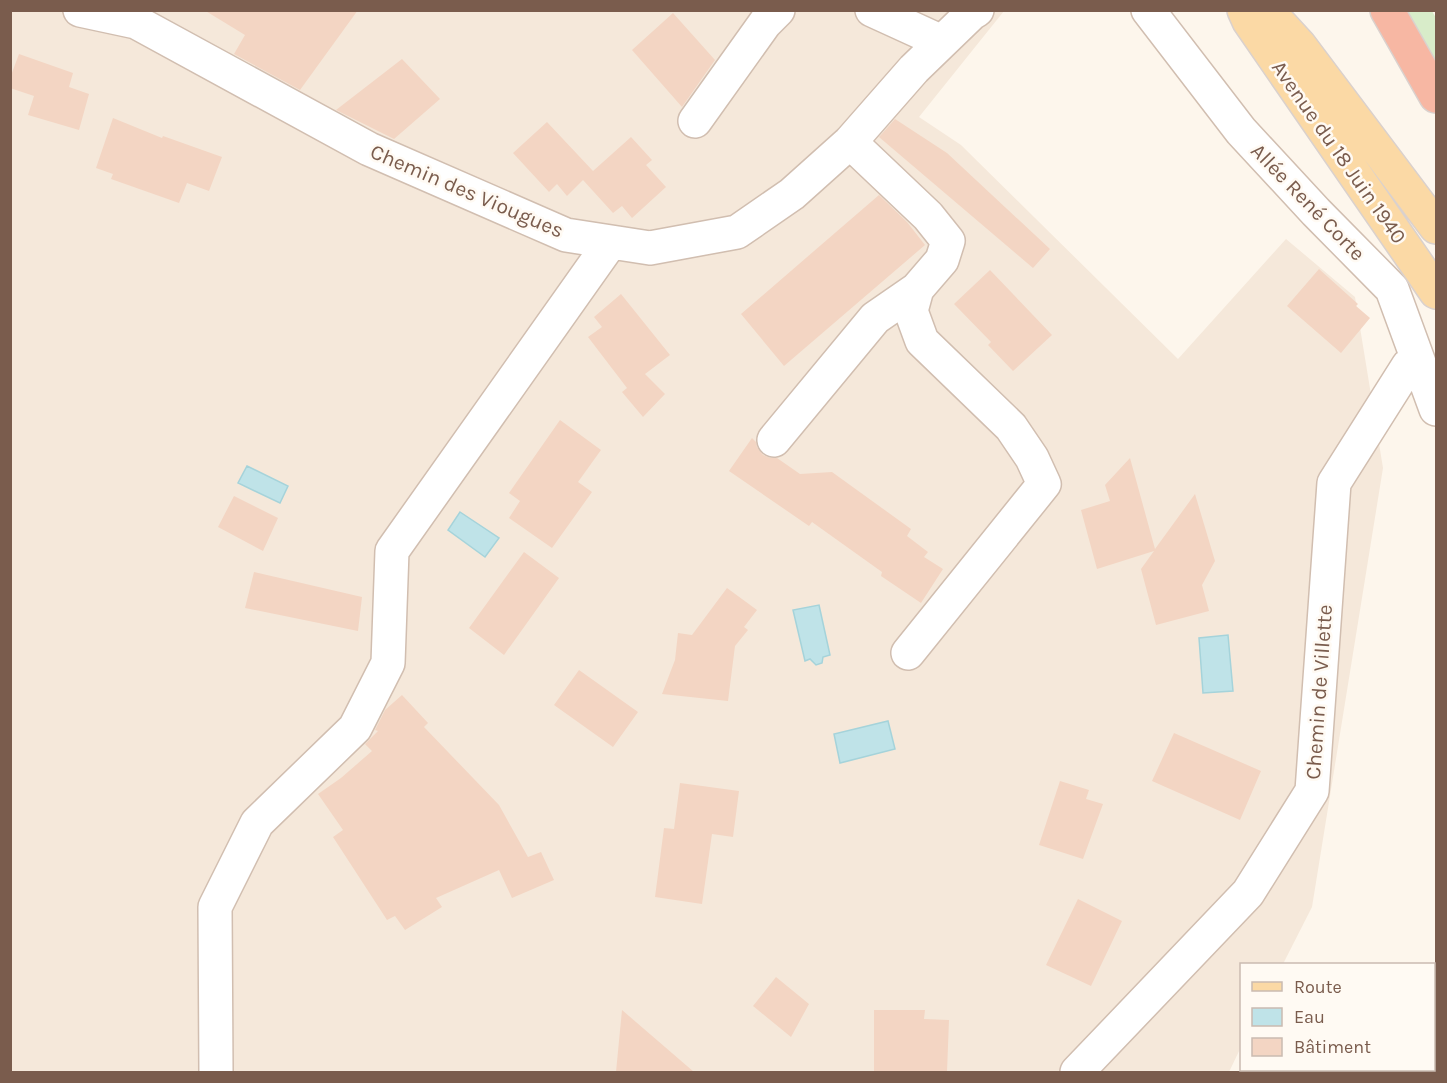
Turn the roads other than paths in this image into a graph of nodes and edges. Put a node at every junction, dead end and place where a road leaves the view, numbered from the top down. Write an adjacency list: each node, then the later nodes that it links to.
1 (80, 10): 14 (street, Chemin des Viougues)
2 (777, 10): 11 (street)
3 (872, 10): 9 (street)
4 (977, 10): 9 (street, Chemin des Viougues)
5 (1148, 10): 17 (street, Allée René Corte)
6 (1244, 10): 16 (main road, Avenue du 18 Juin 1940)
7 (1267, 10): 13 (main road, Avenue du 18 Juin 1940)
8 (1387, 10): 10 (highway)
9 (942, 42): 12 (street, Chemin des Viougues)
10 (1437, 96)
11 (695, 121)
12 (850, 142): 14 (street, Chemin des Viougues); 15 (street)
13 (1437, 227)
14 (610, 243): 21 (street)
15 (917, 289): 19 (street); 20 (street)
16 (1437, 292)
17 (1420, 366): 18 (street, Allée René Corte); 22 (street, Chemin de Villette)
18 (1437, 409)
19 (774, 440)
20 (908, 653)
21 (216, 1072)
22 (1077, 1072)

